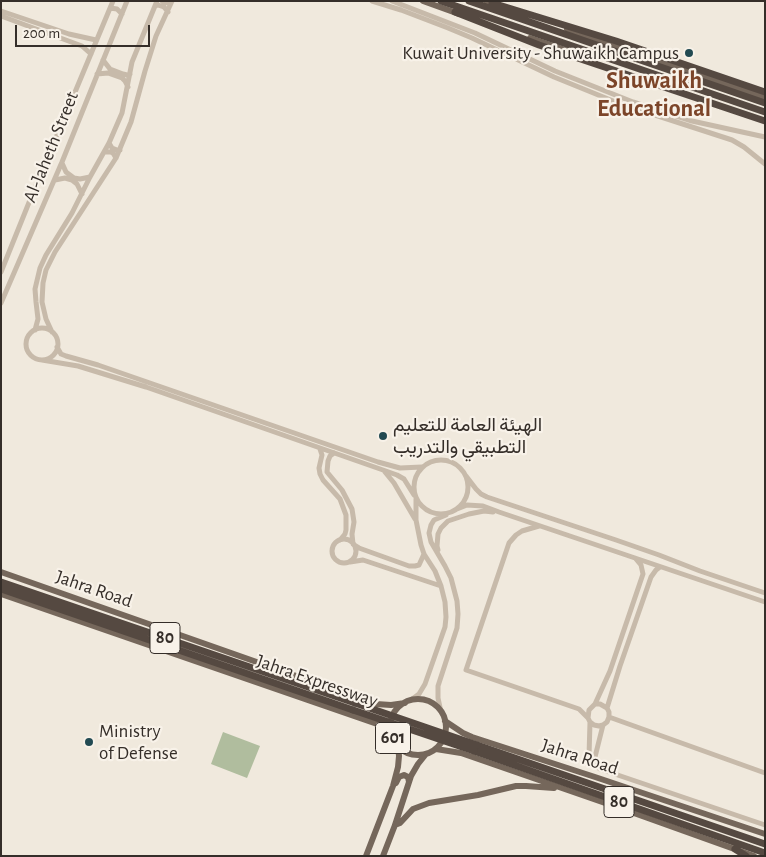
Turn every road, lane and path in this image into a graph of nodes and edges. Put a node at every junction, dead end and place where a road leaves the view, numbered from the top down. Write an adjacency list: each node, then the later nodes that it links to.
1 (113, 1): 12 (street, Al-Jaheth Street)
2 (127, 1): 16 (street, Al-Jaheth Street)
3 (162, 1): 4 (street)
4 (172, 1): 14 (street)
5 (372, 1): 19 (street)
6 (392, 1): 19 (street)
7 (423, 1): 15 (main road)
8 (441, 1): 31 (highway)
9 (469, 1): 30 (highway)
10 (489, 2): 28 (highway); 29 (main road)
11 (156, 4): 14 (street); 26 (street)
12 (110, 8): 16 (street); 20 (street, Al-Jaheth Street)
13 (1, 10): 18 (street)
14 (168, 12): 35 (street)
15 (455, 12): 32 (main road); 32 (highway)
16 (122, 14): 24 (street, Al-Jaheth Street)
17 (1, 16): 22 (street)
18 (84, 38): 20 (street); 22 (street)
19 (480, 39): 21 (street)
20 (96, 40): 23 (street, Al-Jaheth Street)
21 (494, 45): 33 (street); 39 (street)
22 (82, 46): 23 (street)
23 (91, 54): 45 (street, Al-Jaheth Street)
24 (103, 60): 25 (street, Al-Jaheth Street); 26 (street)
25 (97, 74): 27 (street); 40 (street, Al-Jaheth Street)
26 (130, 74): 27 (street)
27 (128, 87): 34 (street)
28 (765, 92)
29 (765, 98)
30 (765, 103)
31 (765, 112)
32 (765, 120)
33 (765, 137)
34 (110, 143): 35 (street); 36 (street)
35 (120, 150): 38 (street)
36 (104, 152): 38 (street); 42 (street)
37 (764, 156): 39 (street)
38 (116, 158): 50 (street)
39 (758, 158): 41 (street)
40 (62, 162): 42 (street); 43 (street, Al-Jaheth Street)
41 (765, 164)
42 (90, 177): 44 (street)
43 (54, 180): 44 (street); 46 (street, Al-Jaheth Street)
44 (82, 194): 49 (street)
45 (9, 250): 46 (street); 47 (street, Al-Jaheth Street)
46 (21, 256): 48 (street, Al-Jaheth Street)
47 (1, 272)
48 (1, 304)
49 (34, 330): 50 (street); 52 (street)
50 (52, 332): 51 (street)
51 (57, 348): 52 (street); 53 (street)
52 (42, 360): 54 (street)
53 (235, 411): 54 (street); 55 (street)
54 (233, 418): 56 (street)
55 (332, 446): 57 (street); 58 (street)
56 (320, 448): 57 (street); 68 (street)
57 (332, 453): 59 (street); 69 (street)
58 (422, 467): 60 (street); 61 (street)
59 (383, 470): 61 (street); 66 (street)
60 (466, 476): 62 (street); 65 (street)
61 (415, 497): 64 (street); 66 (street)
62 (457, 509): 63 (street); 64 (street)
63 (498, 512): 67 (street); 73 (street)
64 (446, 514): 73 (street)
65 (545, 517): 67 (street); 81 (street)
66 (416, 520): 70 (street)
67 (541, 526): 71 (street); 89 (street)
68 (340, 540): 69 (street); 72 (street)
69 (353, 544): 70 (street); 72 (street)
70 (424, 554): 77 (street)
71 (636, 559): 74 (street); 78 (street)
72 (350, 562): 77 (street)
73 (445, 566): 85 (street)
74 (660, 567): 80 (street); 83 (street)
75 (1, 572): 86 (main road, Jahra Road)
76 (1, 582): 107 (highway, Jahra Expressway / 80, bridge)
77 (441, 586): 84 (street)
78 (639, 586): 80 (street); 87 (street)
79 (1, 589): 109 (highway, Jahra Expressway / 80, bridge)
80 (647, 589): 88 (street)
81 (764, 593): 83 (street)
82 (1, 594): 95 (main road, Jahra Road)
83 (763, 601)
84 (443, 633): 85 (street); 86 (street)
85 (454, 637): 90 (street)
86 (408, 702): 90 (main road, 601); 95 (main road, 601)
87 (593, 705): 88 (street); 89 (street); 92 (street)
88 (607, 708): 91 (street)
89 (579, 709): 92 (street)
90 (441, 712): 93 (main road)
91 (609, 717): 94 (street); 100 (street)
92 (589, 720): 94 (street); 99 (street)
93 (445, 721): 97 (main road, 601); 106 (main road, Jahra Road)
94 (603, 725): 99 (street)
95 (392, 734): 96 (main road, 601)
96 (398, 746): 98 (main road, 601); 102 (main road, 601)
97 (436, 749): 98 (main road, 601); 103 (main road, Jahra Road)
98 (427, 754): 101 (main road, 601)
99 (591, 760): 105 (street)
100 (765, 773)
101 (409, 782): 102 (main road); 104 (main road, 601)
102 (393, 786): 110 (main road, 601)
103 (563, 788): 104 (main road); 108 (main road, Jahra Road)
104 (395, 825): 111 (main road, 601)
105 (765, 825)
106 (765, 834)
107 (765, 844)
108 (735, 849): 112 (highway); 113 (main road, Jahra Road)
109 (765, 853)
110 (366, 856)
111 (383, 856)
112 (746, 856)
113 (754, 856)

